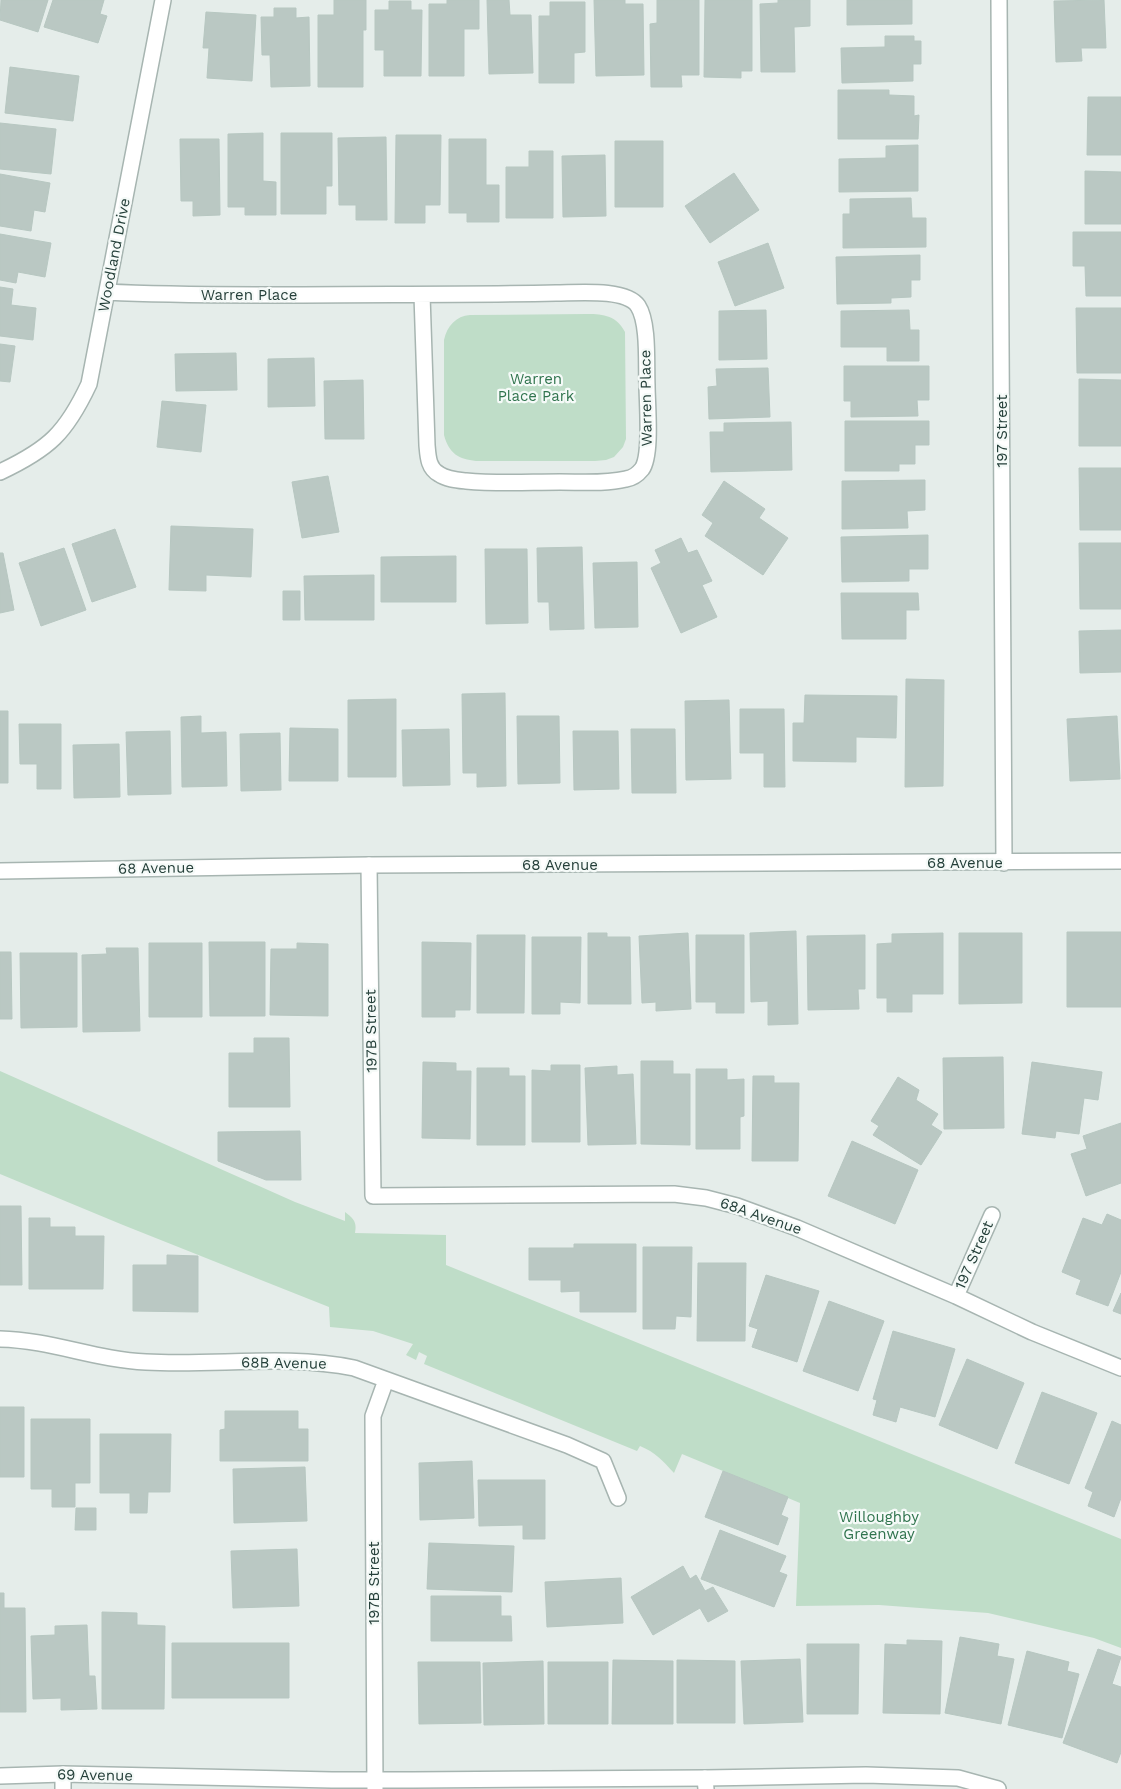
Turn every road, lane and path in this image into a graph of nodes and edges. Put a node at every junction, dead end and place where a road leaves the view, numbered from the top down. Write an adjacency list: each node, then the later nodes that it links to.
1 (162, 0): 3 (street, Woodland Drive)
2 (999, 0): 7 (street, 197 Street)
3 (107, 292): 4 (street, Warren Place); 5 (street, Woodland Drive)
4 (422, 295): 4 (street, Warren Place)
5 (0, 472)
6 (1121, 861): 7 (street, 68 Avenue)
7 (1004, 863): 8 (street, 68 Avenue)
8 (368, 865): 9 (street, 68 Avenue); 10 (street, 197B Street)
9 (0, 870)
10 (373, 1196): 12 (street, 68A Avenue)
11 (992, 1215): 12 (street, 197 Street)
12 (956, 1296): 14 (street, 68A Avenue)
13 (0, 1340): 15 (street, 68B Avenue)
14 (1121, 1368)
15 (386, 1380): 16 (street, 68B Avenue); 19 (street, 197B Street)
16 (618, 1498)
17 (0, 1776): 18 (street, 69 Avenue)
18 (63, 1782): 19 (street, 69 Avenue)
19 (375, 1784): 20 (street, 69 Avenue)
20 (706, 1784): 21 (street, 69 Avenue)
21 (998, 1789)

